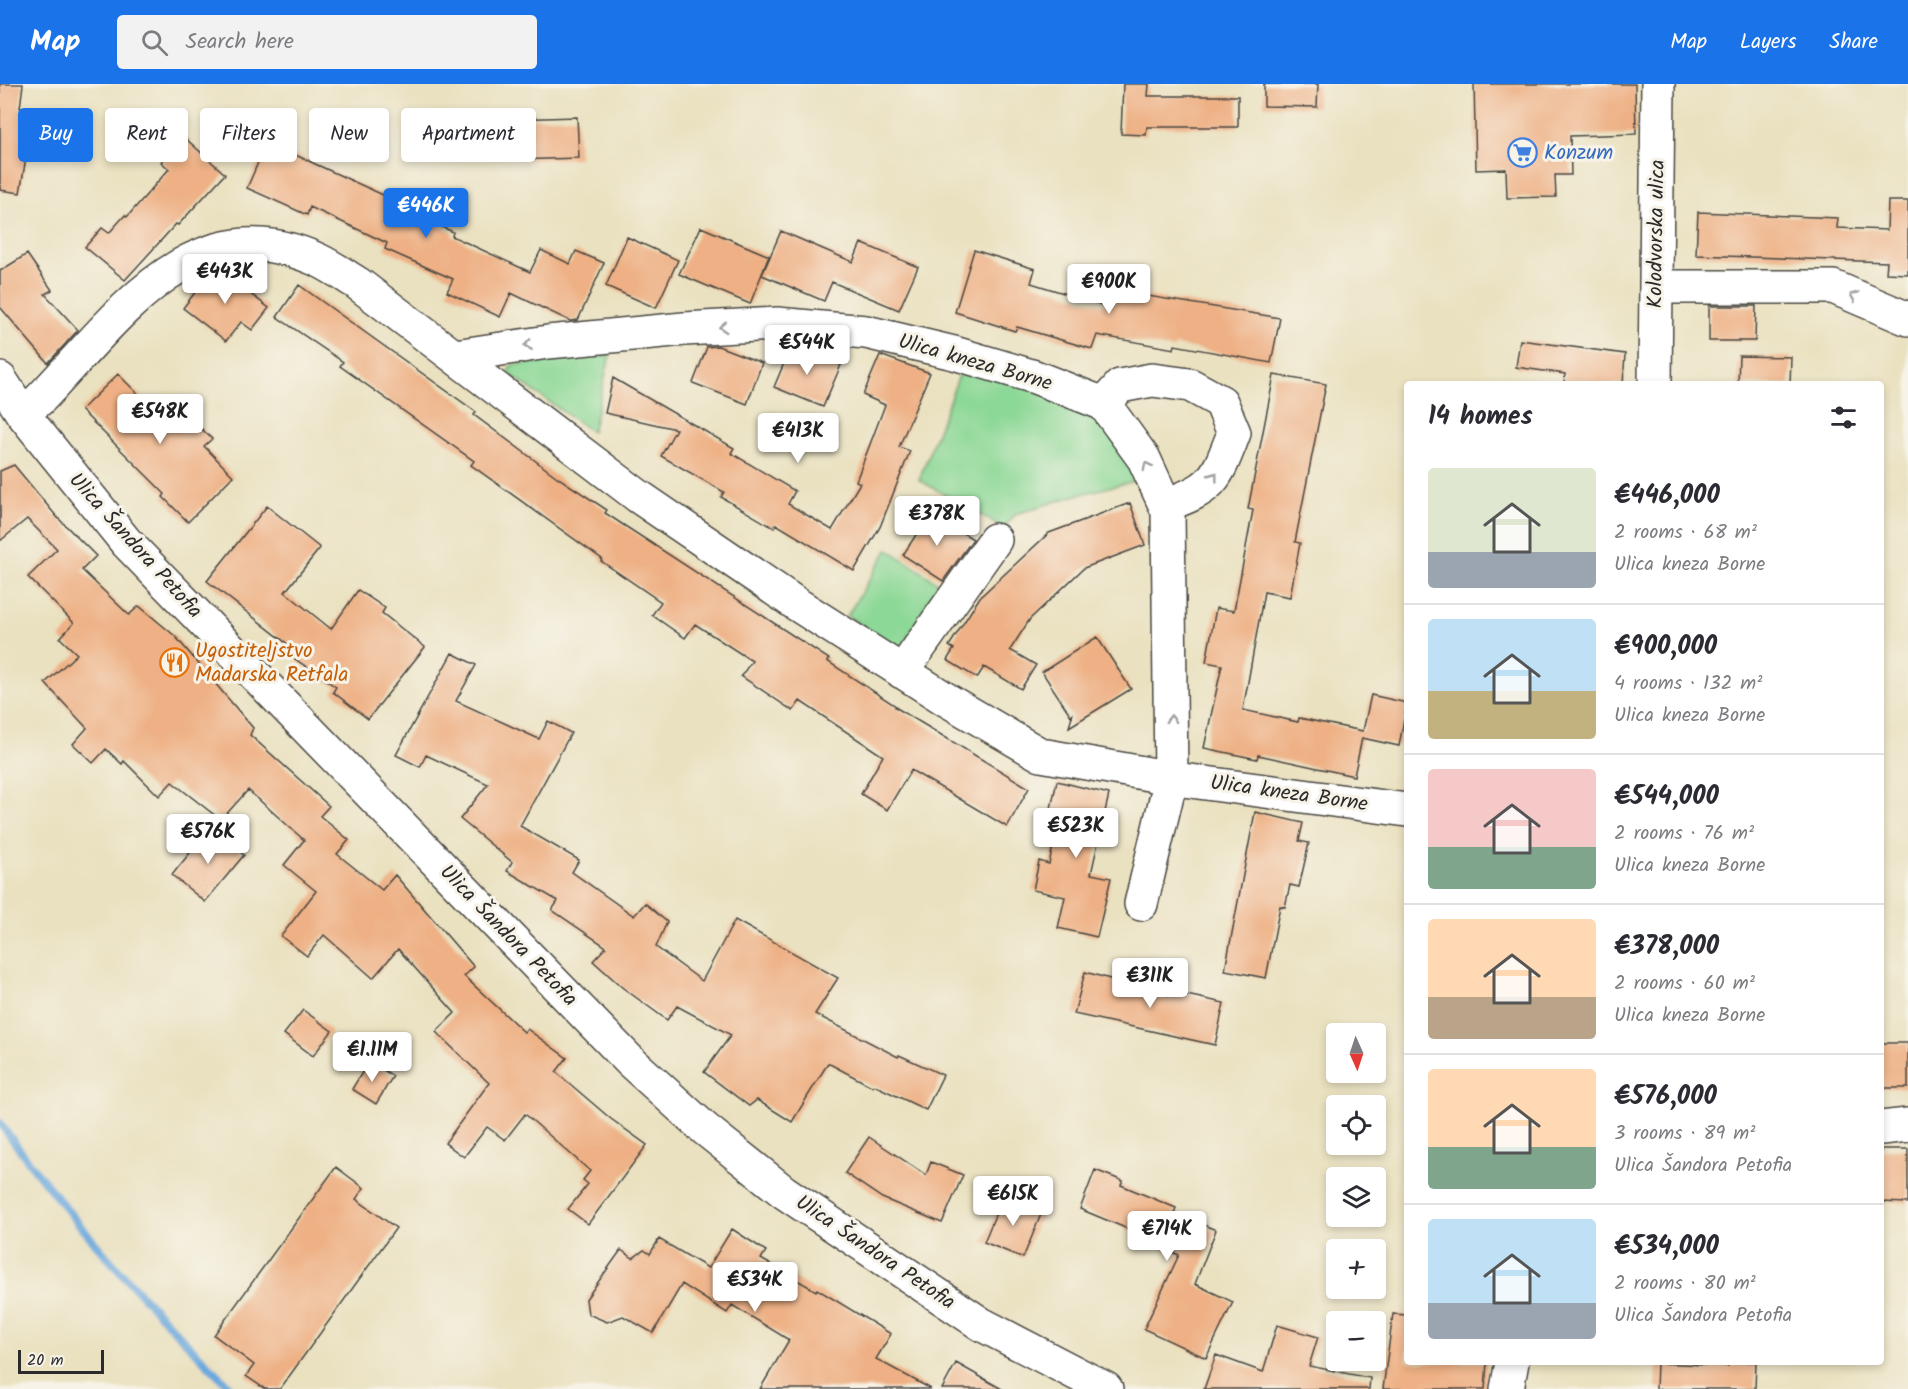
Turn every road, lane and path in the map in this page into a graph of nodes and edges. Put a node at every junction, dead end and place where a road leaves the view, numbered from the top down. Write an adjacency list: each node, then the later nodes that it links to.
1 (1658, 84): 2 (street, Kolodvorska ulica)
2 (1658, 286): 3 (street, one-way to 2); 6 (street, Kolodvorska ulica)
3 (1908, 319)
4 (455, 356): 7 (street, Ulica kneza Borne, one-way to 4); 8 (street, Ulica kneza Borne); 11 (street, Ulica kneza Borne)
5 (0, 379): 8 (street, Ulica Šandora Petofia)
6 (1654, 381)
7 (1104, 404): 9 (street, one-way to 7); 9 (street, one-way to 7)
8 (22, 413): 18 (street, Ulica Šandora Petofia)
9 (1166, 506): 12 (street, one-way to 9)
10 (996, 540): 11 (street)
11 (902, 672): 12 (street, Ulica kneza Borne)
12 (1171, 778): 13 (street, Ulica kneza Borne); 14 (street)
13 (1404, 810)
14 (1141, 904)
15 (1908, 1125): 16 (street)
16 (1884, 1128)
17 (1511, 1365): 19 (street)
18 (1106, 1389)
19 (1507, 1389)

